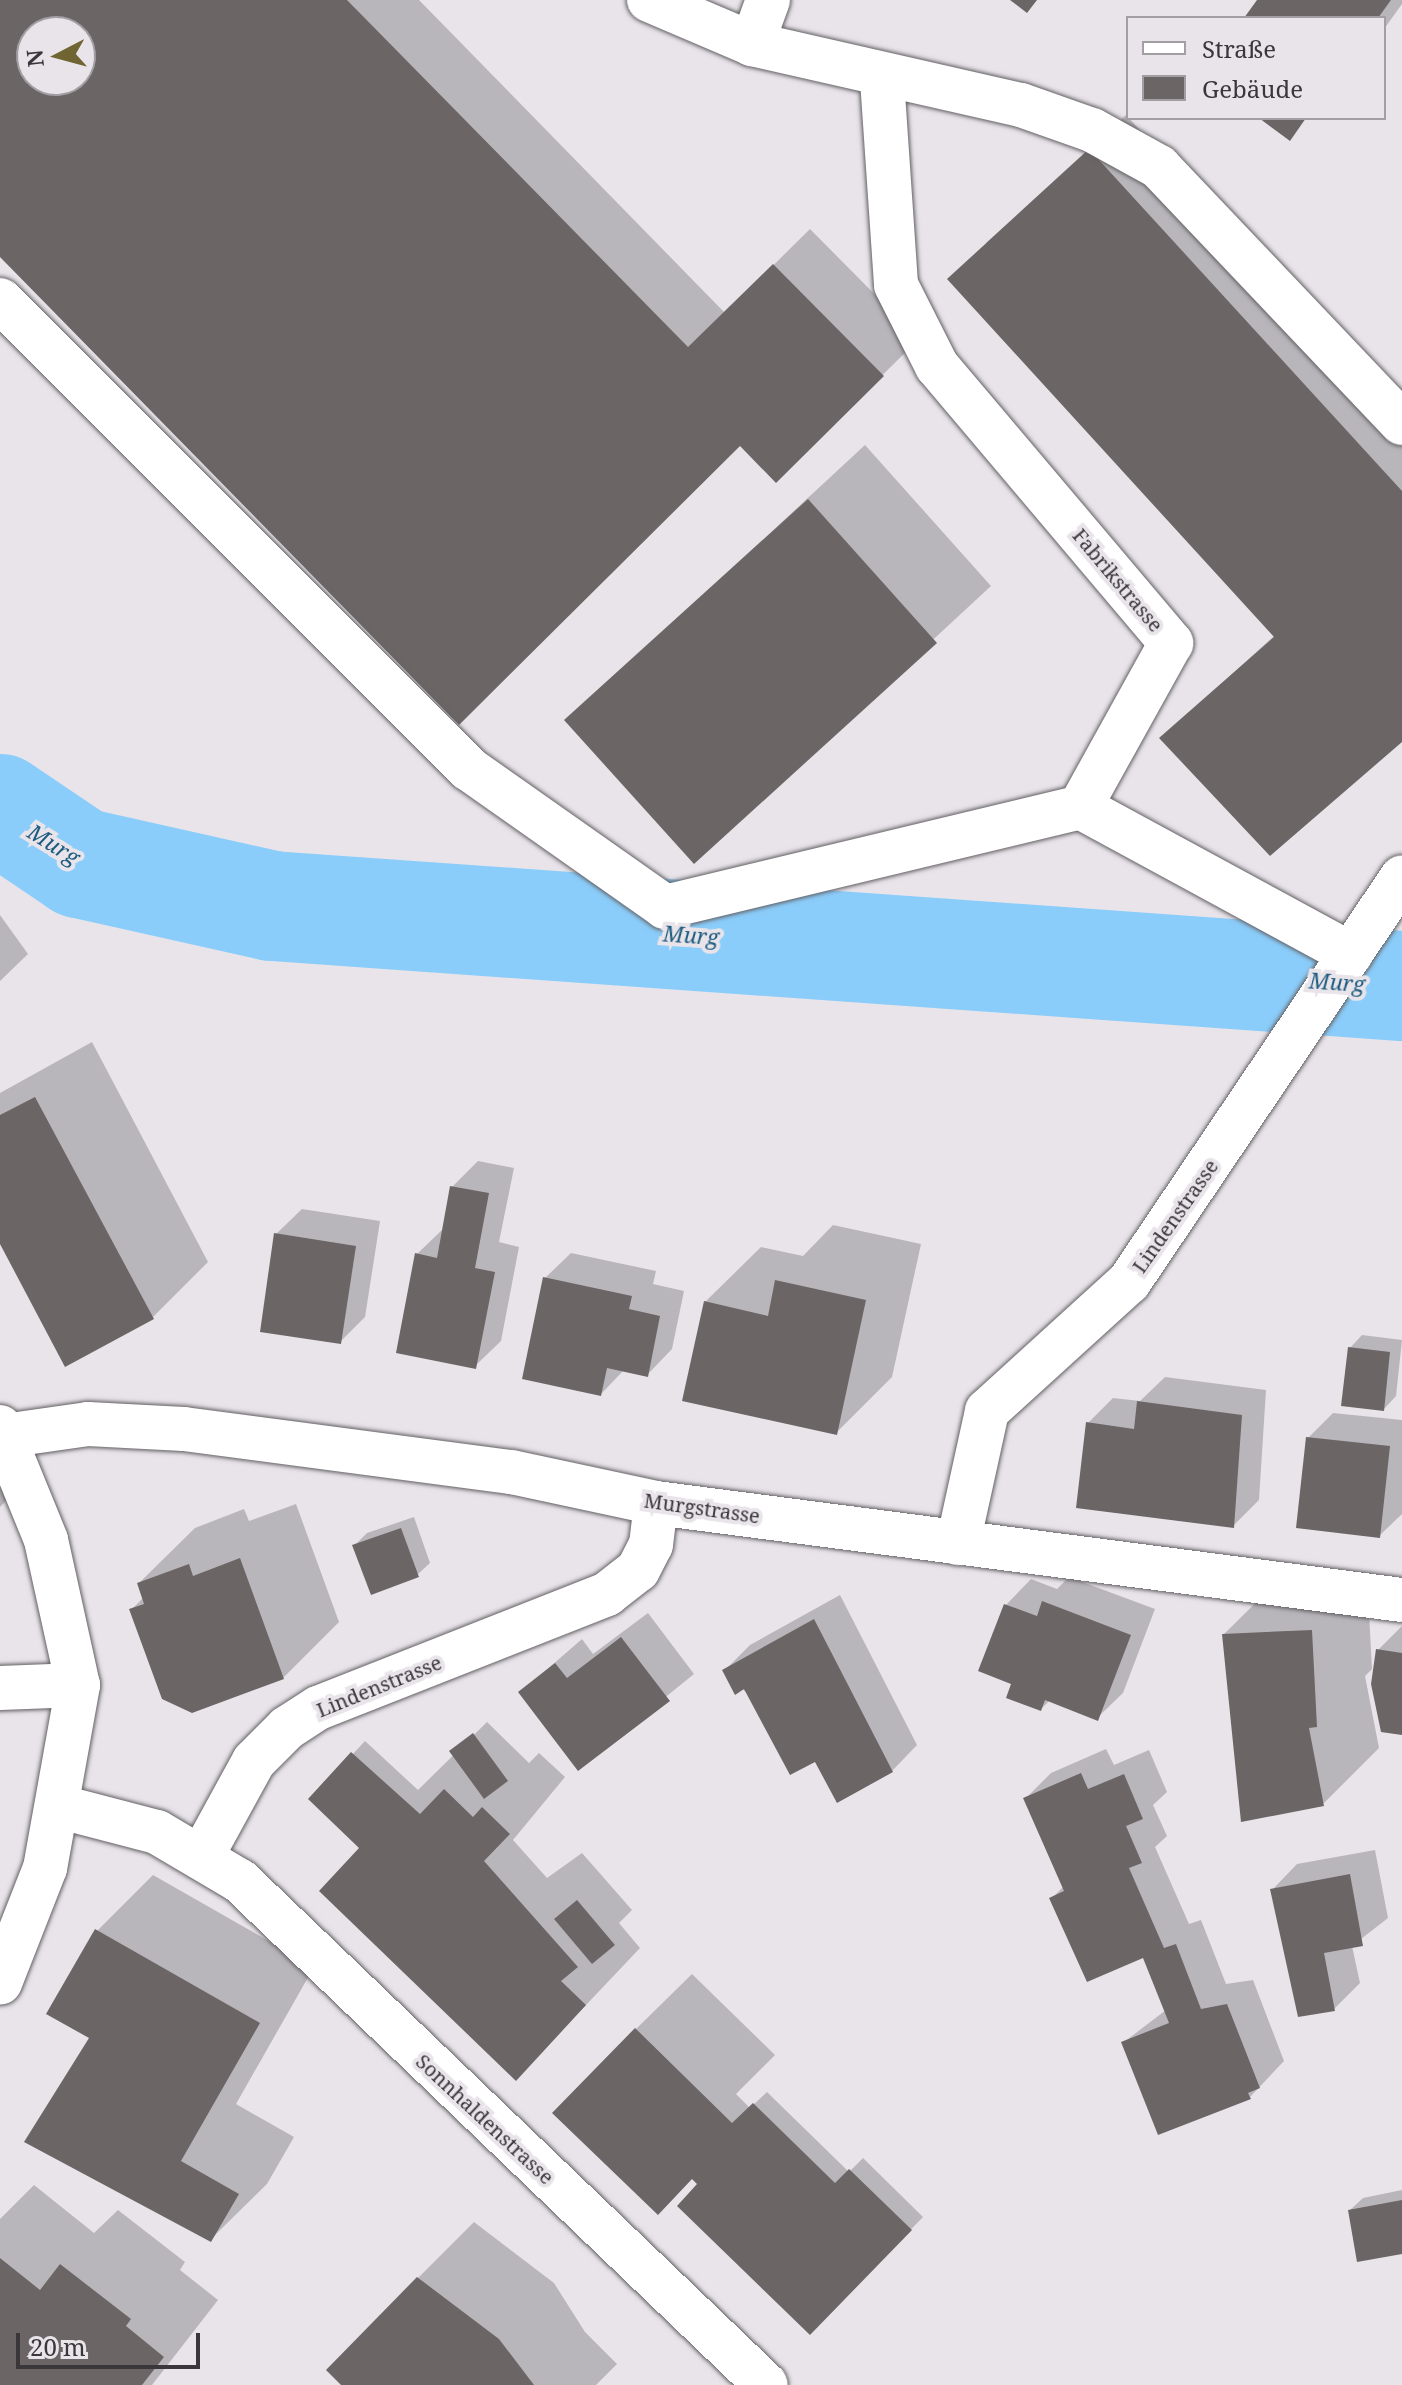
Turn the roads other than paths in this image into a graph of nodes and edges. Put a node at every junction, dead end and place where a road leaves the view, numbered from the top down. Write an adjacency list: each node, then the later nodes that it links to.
1 (649, 0): 3 (street)
2 (768, 0): 3 (street)
3 (752, 44): 4 (street)
4 (882, 79): 6 (street); 7 (street, Fabrikstrasse)
5 (0, 300): 7 (street)
6 (1402, 423)
7 (1080, 807): 9 (street)
8 (1402, 878): 9 (street, Lindenstrasse)
9 (1359, 941): 12 (street, Lindenstrasse)
10 (2, 1432): 11 (street, Murgstrasse); 14 (street)
11 (656, 1503): 12 (street, Murgstrasse); 17 (street, Lindenstrasse)
12 (958, 1543): 13 (street, Murgstrasse)
13 (1402, 1600)
14 (78, 1685): 15 (street); 16 (street)
15 (0, 1688)
16 (61, 1807): 17 (street); 18 (street)
17 (203, 1854): 19 (street, Sonnhaldenstrasse)
18 (0, 1983)
19 (766, 2385)

